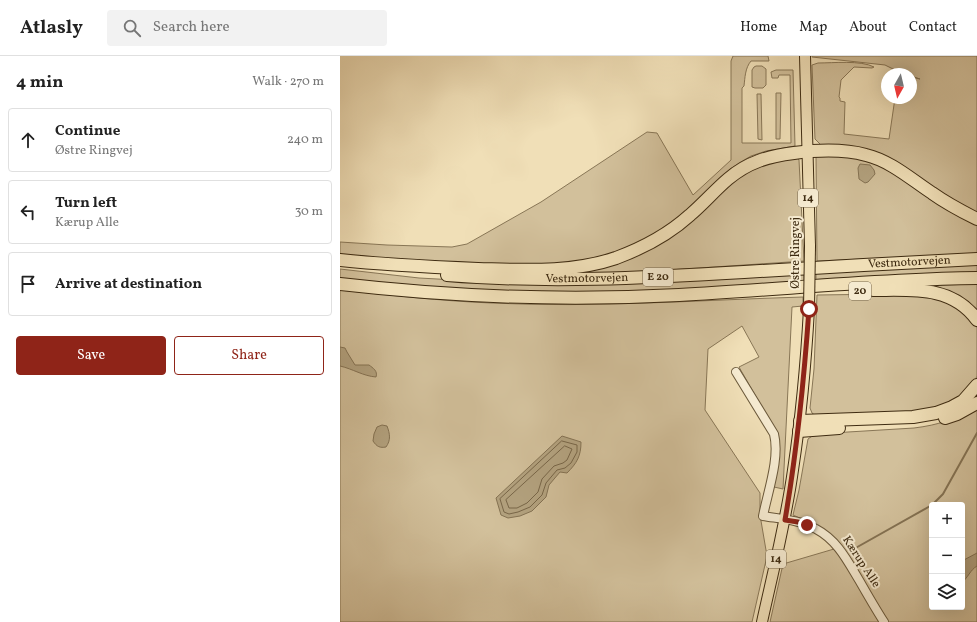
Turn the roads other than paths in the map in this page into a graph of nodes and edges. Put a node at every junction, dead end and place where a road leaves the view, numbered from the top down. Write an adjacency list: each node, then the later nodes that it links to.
1 (805, 56): 2 (main road, Østre Ringvej / 14)
2 (807, 151): 3 (highway); 5 (highway); 14 (main road, Østre Ringvej / 14, bridge)
3 (977, 219)
4 (977, 259): 6 (highway, Vestmotorvejen / E 20)
5 (340, 260)
6 (340, 265)
7 (977, 278): 9 (highway, Vestmotorvejen / E 20)
8 (340, 284): 9 (highway, Vestmotorvejen / E 20)
9 (734, 291): 10 (highway, 20)
10 (977, 320)
11 (736, 372): 15 (street)
12 (977, 386): 14 (highway)
13 (977, 404): 14 (highway)
14 (799, 426): 15 (main road, Østre Ringvej / 14)
15 (785, 520): 16 (main road, Østre Ringvej / 14); 17 (street, Kærup Alle)
16 (762, 622)
17 (884, 622)

